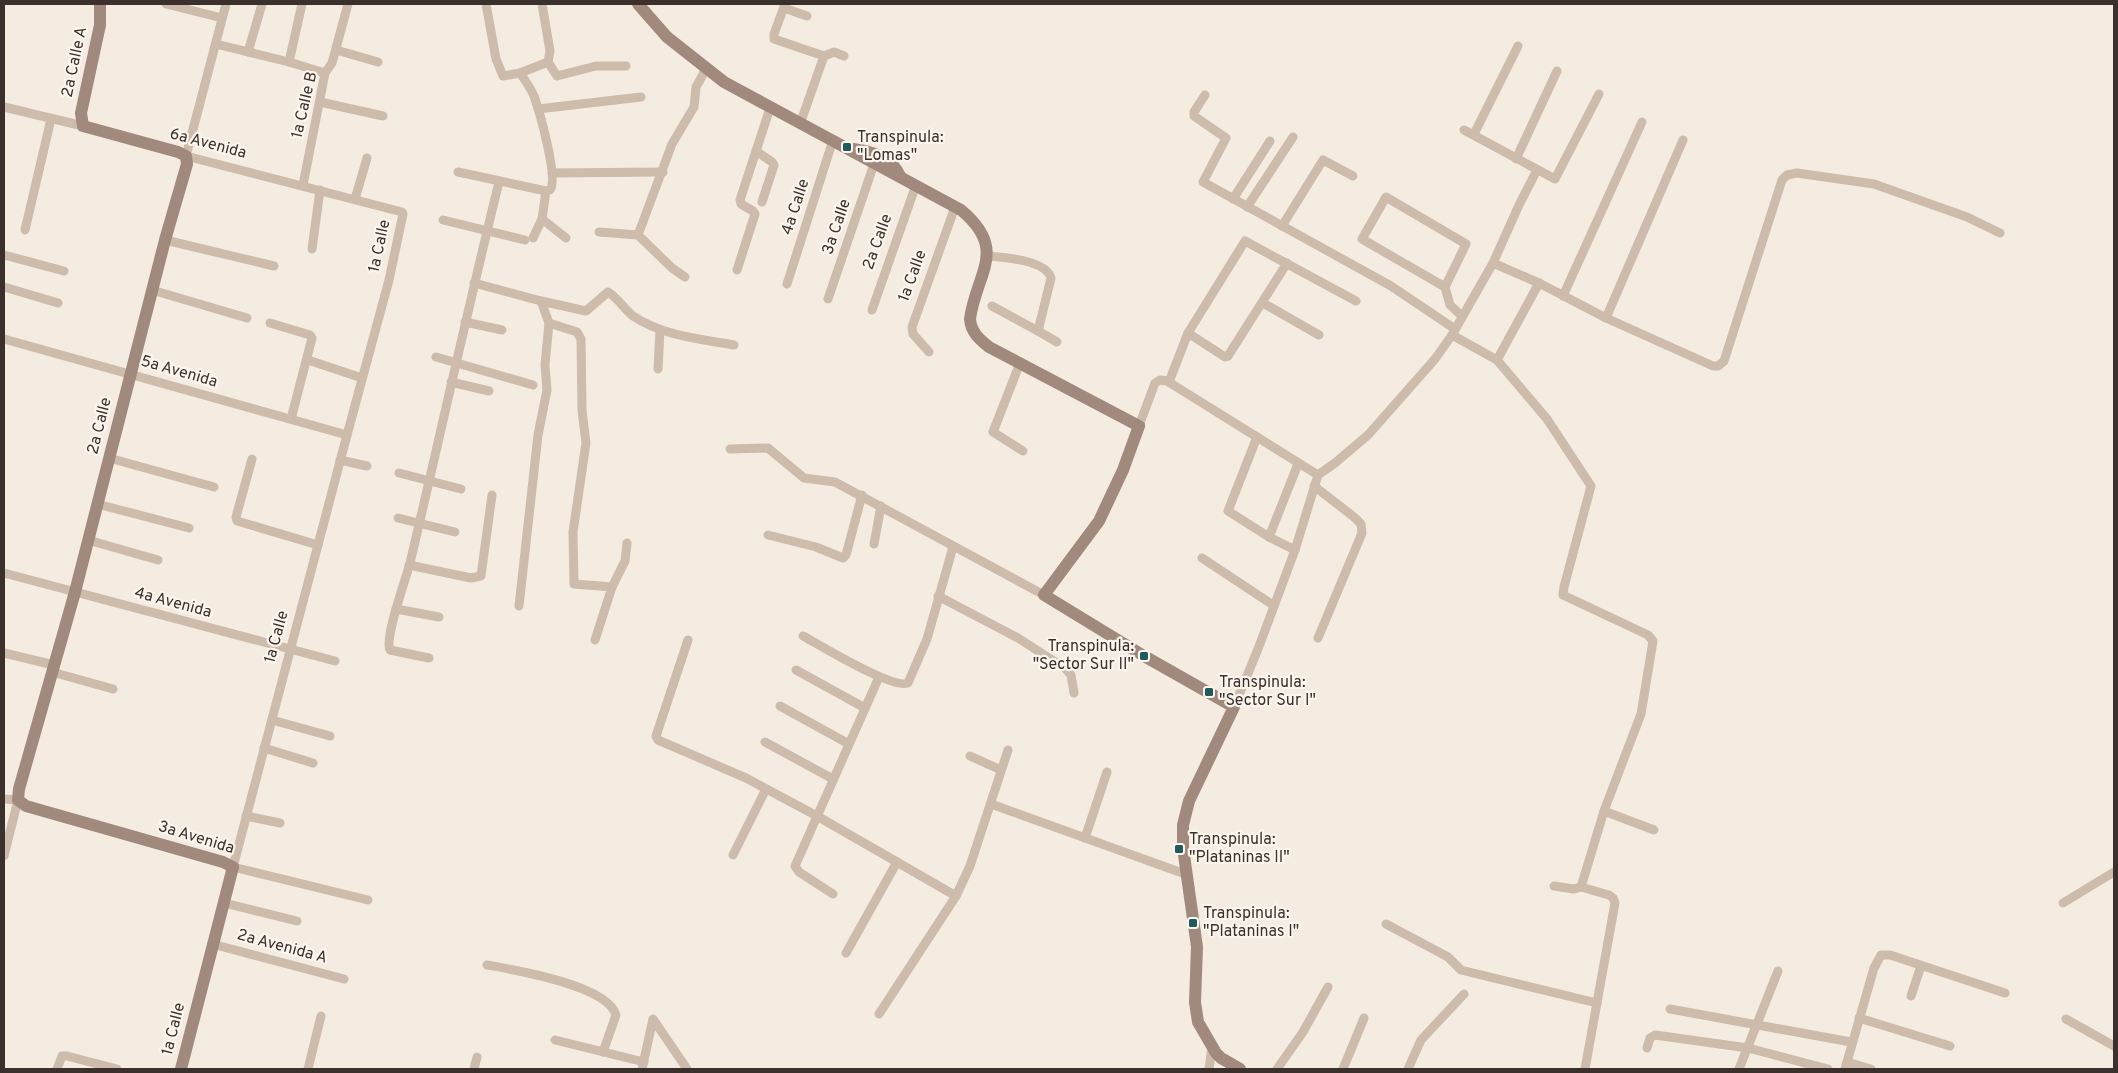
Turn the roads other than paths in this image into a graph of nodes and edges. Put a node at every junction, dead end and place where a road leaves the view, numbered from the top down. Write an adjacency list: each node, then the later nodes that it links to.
1 (100, 4): 38 (street, 2a Calle A)
2 (166, 4): 12 (street)
3 (226, 4): 12 (street, 2a Calle)
4 (262, 4): 16 (street)
5 (302, 4): 19 (street, 1a Calle B)
6 (348, 4): 15 (street, 1a Calle B)
7 (486, 4): 25 (street)
8 (542, 4): 21 (street)
9 (638, 4): 23 (street)
10 (785, 6): 11 (street); 17 (street)
11 (808, 16)
12 (222, 18): 13 (street, 2a Calle)
13 (216, 44): 16 (street); 47 (street, 2a Calle)
14 (1518, 46): 40 (street)
15 (336, 50): 20 (street); 26 (street, 1a Calle B)
16 (248, 52): 19 (street)
17 (824, 56): 18 (street); 37 (street)
18 (844, 56)
19 (289, 62): 26 (street)
20 (378, 62)
21 (548, 62): 22 (street); 25 (street)
22 (626, 66)
23 (706, 69): 32 (street); 53 (street)
24 (1557, 71): 49 (street)
25 (520, 72): 33 (street)
26 (325, 73): 30 (street, 1a Calle B)
27 (1599, 94): 51 (street)
28 (1205, 95): 63 (street)
29 (641, 97): 33 (street)
30 (320, 102): 34 (street); 58 (street, 1a Calle B)
31 (4, 107): 35 (street, 6a Avenida)
32 (770, 108): 37 (street); 46 (street)
33 (538, 109): 54 (street)
34 (382, 116)
35 (51, 119): 38 (street, 6a Avenida); 71 (street)
36 (1642, 122): 93 (street)
37 (800, 124): 42 (street)
38 (83, 126): 47 (street, 6a Avenida)
39 (1464, 130): 40 (street)
40 (1474, 134): 49 (street)
41 (1293, 138): 66 (street)
42 (833, 140): 45 (street); 89 (street, 4a Calle)
43 (1683, 140): 103 (street)
44 (1270, 141): 63 (street)
45 (851, 149): 50 (street); 56 (street)
46 (756, 151): 64 (street); 84 (street)
47 (186, 156): 58 (street, 6a Avenida); 77 (street, 2a Calle)
48 (367, 158): 62 (street)
49 (1516, 159): 51 (street)
50 (874, 164): 56 (street); 94 (street, 3a Calle)
51 (1537, 170): 81 (street)
52 (458, 172): 57 (street)
53 (663, 172): 54 (street); 75 (street)
54 (552, 173): 61 (street)
55 (1353, 176): 70 (street)
56 (900, 177): 59 (street)
57 (499, 182): 61 (street); 72 (street)
58 (303, 185): 60 (street, 6a Avenida)
59 (916, 185): 65 (street); 100 (street, 2a Calle)
60 (320, 190): 62 (street, 6a Avenida); 78 (street)
61 (546, 191): 68 (street)
62 (356, 199): 67 (street, 6a Avenida)
63 (1233, 199): 66 (street)
64 (762, 202)
65 (955, 207): 80 (street); 116 (street, 1a Calle)
66 (1247, 207): 70 (street)
67 (402, 212): 124 (street, 1a Calle)
68 (542, 219): 72 (street); 76 (street)
69 (442, 220): 72 (street)
70 (1282, 226): 110 (street)
71 (25, 230)
72 (487, 232): 87 (street)
73 (599, 232): 75 (street)
74 (2000, 233): 103 (street)
75 (638, 235): 86 (street)
76 (566, 238)
77 (165, 240): 83 (street); 92 (street, 2a Calle)
78 (312, 249)
79 (4, 255): 85 (street)
80 (987, 256): 109 (street); 121 (street)
81 (1493, 263): 88 (street); 101 (street)
82 (1287, 264): 96 (street); 98 (street); 111 (street)
83 (274, 266)
84 (737, 270)
85 (64, 271)
86 (685, 278)
87 (474, 282): 95 (street); 104 (street)
88 (1539, 283): 93 (street); 119 (street)
89 (787, 284)
90 (4, 287): 97 (street)
91 (1445, 287): 91 (street); 101 (street)
92 (152, 290): 102 (street); 123 (street, 2a Calle)
93 (1562, 296): 103 (street)
94 (828, 299)
95 (541, 301): 106 (street); 108 (street)
96 (1356, 301)
97 (58, 303)
98 (1264, 303): 111 (street); 112 (street)
99 (992, 306): 109 (street)
100 (872, 310)
101 (1462, 316): 110 (street)
102 (247, 318)
103 (1606, 318)
104 (465, 322): 107 (street); 120 (street)
105 (270, 323): 118 (street)
106 (549, 323): 166 (street); 171 (street)
107 (502, 330)
108 (660, 330): 115 (street); 122 (street)
109 (1038, 330): 114 (street)
110 (1453, 332): 119 (street); 141 (street)
111 (1188, 333): 126 (street)
112 (1319, 335)
113 (4, 339): 123 (street, 5a Avenida)
114 (1057, 342)
115 (734, 345)
116 (929, 352)
117 (436, 357): 120 (street)
118 (308, 360): 124 (street); 129 (street)
119 (1498, 360): 205 (street)
120 (456, 363): 125 (street); 127 (street)
121 (1020, 363): 130 (street); 134 (street)
122 (658, 368)
123 (130, 374): 129 (street, 5a Avenida); 135 (street, 2a Calle)
124 (362, 378): 131 (street, 1a Calle)
125 (451, 382): 128 (street); 142 (street)
126 (1169, 382): 130 (street); 132 (street)
127 (532, 386)
128 (489, 391)
129 (291, 419): 131 (street, 5a Avenida)
130 (1139, 426): 168 (street)
131 (346, 435): 137 (street, 1a Calle)
132 (1257, 437): 138 (street); 155 (street)
133 (730, 449): 147 (street)
134 (1023, 451)
135 (109, 458): 144 (street); 148 (street, 2a Calle)
136 (252, 459): 159 (street)
137 (340, 460): 139 (street); 159 (street, 1a Calle)
138 (1298, 464): 141 (street); 155 (street)
139 (367, 466)
140 (399, 473): 142 (street)
141 (1318, 475): 143 (street)
142 (429, 480): 145 (street); 151 (street)
143 (1314, 486): 161 (street); 175 (street)
144 (214, 487)
145 (460, 488)
146 (492, 495): 164 (street)
147 (862, 495): 149 (street); 154 (street)
148 (97, 504): 152 (street); 156 (street, 2a Calle)
149 (881, 506): 158 (street); 160 (street)
150 (398, 518): 151 (street)
151 (419, 523): 153 (street); 164 (street)
152 (189, 528)
153 (455, 532)
154 (768, 535)
155 (1269, 536): 161 (street)
156 (88, 540): 163 (street); 167 (street, 2a Calle)
157 (627, 543): 166 (street)
158 (874, 544)
159 (318, 545): 178 (street, 1a Calle)
160 (953, 547): 168 (street); 169 (street)
161 (1295, 550): 170 (street)
162 (1202, 558): 170 (street)
163 (158, 560)
164 (409, 565): 172 (street)
165 (4, 573): 167 (street, 4a Avenida)
166 (612, 587): 176 (street)
167 (75, 592): 178 (street, 4a Avenida); 182 (street, 2a Calle)
168 (1044, 595): 188 (street)
169 (938, 596): 184 (street); 186 (street)
170 (1273, 605): 188 (street)
171 (519, 606)
172 (396, 609): 173 (street); 180 (street)
173 (439, 617)
174 (802, 636): 184 (street)
175 (1318, 638)
176 (595, 640)
177 (688, 640): 201 (street)
178 (290, 650): 181 (street, 4a Avenida); 190 (street, 1a Calle)
179 (4, 652): 182 (street)
180 (429, 658)
181 (336, 661)
182 (53, 669): 185 (street); 203 (street, 2a Calle)
183 (796, 670): 189 (street)
184 (879, 677): 189 (street)
185 (112, 690)
186 (1074, 694)
187 (780, 706): 193 (street)
188 (1234, 707): 216 (street)
189 (865, 708): 193 (street)
190 (272, 720): 191 (street); 194 (street, 1a Calle)
191 (330, 736)
192 (765, 742): 200 (street)
193 (849, 744): 200 (street)
194 (264, 748): 197 (street); 206 (street, 1a Calle)
195 (1008, 750): 198 (street)
196 (970, 756): 198 (street)
197 (313, 763)
198 (1000, 770): 204 (street)
199 (1107, 772): 210 (street)
200 (833, 779): 207 (street)
201 (766, 789): 207 (street); 211 (street)
202 (4, 799): 203 (street)
203 (18, 800): 212 (street, 2a Calle); 214 (street, 3a Avenida)
204 (990, 804): 210 (street); 220 (street)
205 (1604, 811): 209 (street); 218 (street)
206 (246, 816): 208 (street); 214 (street, 1a Calle)
207 (817, 816): 213 (street); 219 (street)
208 (280, 823)
209 (1654, 830)
210 (1085, 838): 216 (street)
211 (734, 855)
212 (4, 856)
213 (897, 862): 220 (street); 227 (street)
214 (233, 867): 221 (street, 3a Avenida); 223 (street, 1a Calle)
215 (2114, 872): 222 (street)
216 (1185, 874): 248 (street)
217 (1554, 886): 218 (street)
218 (1581, 887): 236 (street)
219 (834, 894)
220 (956, 896): 238 (street)
221 (368, 900)
222 (2063, 903)
223 (224, 904): 224 (street); 226 (street, 1a Calle)
224 (297, 921)
225 (1386, 924): 236 (street)
226 (212, 944): 231 (street, 2a Avenida A); 257 (street, 1a Calle)
227 (846, 953)
228 (487, 965): 251 (street)
229 (1921, 966): 233 (street); 235 (street); 241 (street)
230 (1778, 971): 243 (street)
231 (344, 979)
232 (1328, 987): 263 (street)
233 (2005, 992)
234 (1464, 994): 265 (street)
235 (1911, 996)
236 (1598, 1003): 266 (street)
237 (1670, 1008): 243 (street)
238 (879, 1014)
239 (321, 1016): 258 (street)
240 (1364, 1018): 264 (street)
241 (1859, 1018): 245 (street); 246 (street)
242 (2066, 1019): 247 (street)
243 (1757, 1025): 245 (street); 250 (street)
244 (555, 1040): 251 (street)
245 (1852, 1042): 253 (street)
246 (1950, 1046)
247 (2114, 1046)
248 (1212, 1047): 261 (street); 262 (street)
249 (1647, 1048): 250 (street)
250 (1748, 1048): 267 (street); 268 (street)
251 (603, 1052): 254 (street)
252 (477, 1057): 259 (street)
253 (1846, 1065): 269 (street)
254 (643, 1066): 260 (street)
255 (57, 1069): 256 (street)
256 (117, 1069)
257 (181, 1069)
258 (308, 1069)
259 (474, 1069)
260 (687, 1069)
261 (1209, 1069)
262 (1240, 1069)
263 (1277, 1069)
264 (1343, 1069)
265 (1408, 1069)
266 (1585, 1069)
267 (1739, 1069)
268 (1828, 1069)
269 (1871, 1069)

